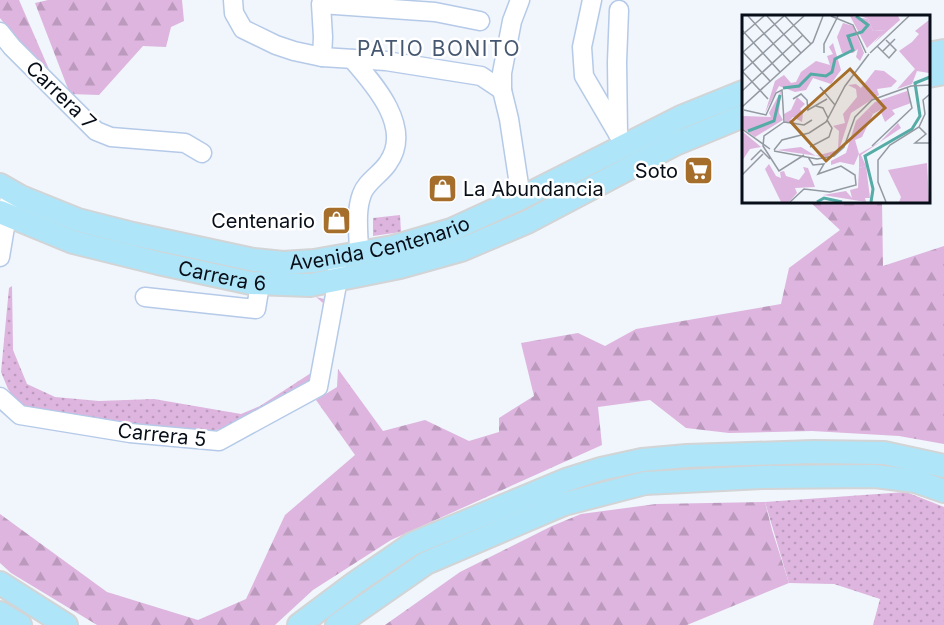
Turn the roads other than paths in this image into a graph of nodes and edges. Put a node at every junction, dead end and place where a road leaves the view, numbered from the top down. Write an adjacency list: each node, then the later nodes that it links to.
1 (233, 0): 9 (street)
2 (520, 0): 13 (street)
3 (592, 0): 16 (street)
4 (619, 10): 16 (street)
5 (480, 21): 9 (street)
6 (0, 32): 17 (street, Carrera 7)
7 (944, 51): 8 (main road)
8 (929, 54)
9 (322, 57): 10 (street)
10 (352, 59): 13 (street); 21 (street)
11 (944, 73): 12 (main road)
12 (929, 76)
13 (502, 90): 19 (street)
14 (742, 92): 16 (main road, Avenida Centenario)
15 (742, 116): 23 (main road, Carrera 6)
16 (621, 140): 19 (main road, Avenida Centenario)
17 (202, 153)
18 (5, 188): 20 (street); 23 (main road, Avenida Centenario)
19 (521, 198): 21 (main road, Avenida Centenario)
20 (3, 213): 22 (street); 24 (main road, Carrera 6)
21 (359, 254): 23 (main road, Avenida Centenario)
22 (0, 257)
23 (337, 269): 24 (main road, Carrera 6); 26 (street, Carrera 5)
24 (260, 284): 25 (street)
25 (146, 297)
26 (0, 397)
27 (944, 466): 33 (main road)
28 (944, 491): 34 (main road)
29 (0, 583): 32 (main road)
30 (0, 613): 31 (main road)
31 (20, 625)
32 (66, 625)
33 (299, 625)
34 (338, 625)

